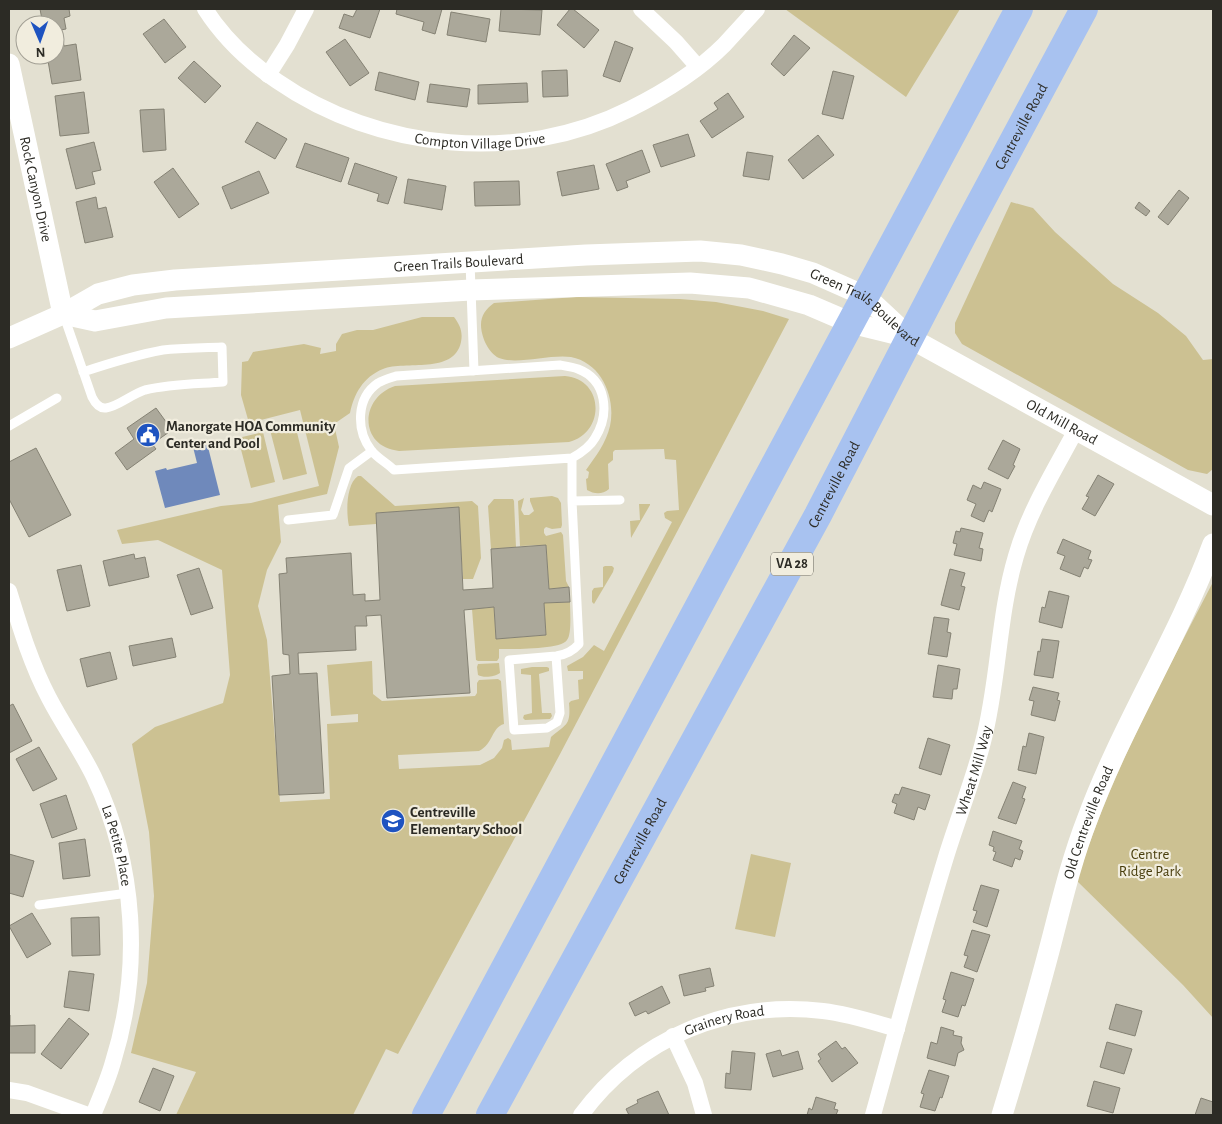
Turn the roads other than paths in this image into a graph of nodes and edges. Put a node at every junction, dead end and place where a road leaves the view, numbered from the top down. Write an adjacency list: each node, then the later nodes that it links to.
1 (205, 9): 9 (street, Compton Village Drive)
2 (306, 9): 9 (street)
3 (641, 9): 8 (street)
4 (757, 9): 8 (street, Compton Village Drive)
5 (1019, 9): 12 (highway)
6 (1084, 9): 16 (highway, Centreville Road / VA 28)
7 (9, 64): 13 (street, Rock Canyon Drive)
8 (698, 67): 9 (street, Compton Village Drive)
9 (268, 75)
10 (470, 262): 11 (lane); 12 (street, Green Trails Boulevard); 13 (street, Green Trails Boulevard)
11 (471, 290): 13 (street, Green Trails Boulevard); 14 (street, Green Trails Boulevard); 17 (lane)
12 (865, 296): 14 (highway); 16 (street, Green Trails Boulevard)
13 (64, 314): 15 (street, Green Trails Boulevard); 18 (lane)
14 (851, 323): 16 (street, Green Trails Boulevard); 38 (highway)
15 (9, 338)
16 (910, 338): 21 (street, Old Mill Road); 39 (highway, Centreville Road / VA 28)
17 (474, 371): 22 (lane); 23 (lane)
18 (84, 372): 18 (lane)
19 (57, 398): 20 (lane)
20 (9, 426)
21 (1076, 430): 26 (street, Old Mill Road); 33 (street, Wheat Mill Way)
22 (372, 451): 23 (lane); 27 (lane)
23 (572, 458): 25 (lane)
24 (620, 500): 25 (lane)
25 (572, 501): 30 (lane)
26 (1213, 505)
27 (288, 520)
28 (1213, 544): 43 (street, Old Centreville Road)
29 (9, 591): 31 (street, La Petite Place)
30 (556, 656): 30 (lane)
31 (128, 893): 32 (lane); 37 (street, La Petite Place)
32 (39, 906)
33 (897, 1029): 34 (street, Grainery Road); 42 (street, Wheat Mill Way)
34 (674, 1036): 40 (street, Grainery Road); 41 (street)
35 (9, 1090): 36 (street)
36 (88, 1115)
37 (93, 1115)
38 (426, 1115)
39 (490, 1115)
40 (581, 1115)
41 (704, 1115)
42 (873, 1115)
43 (1002, 1115)

